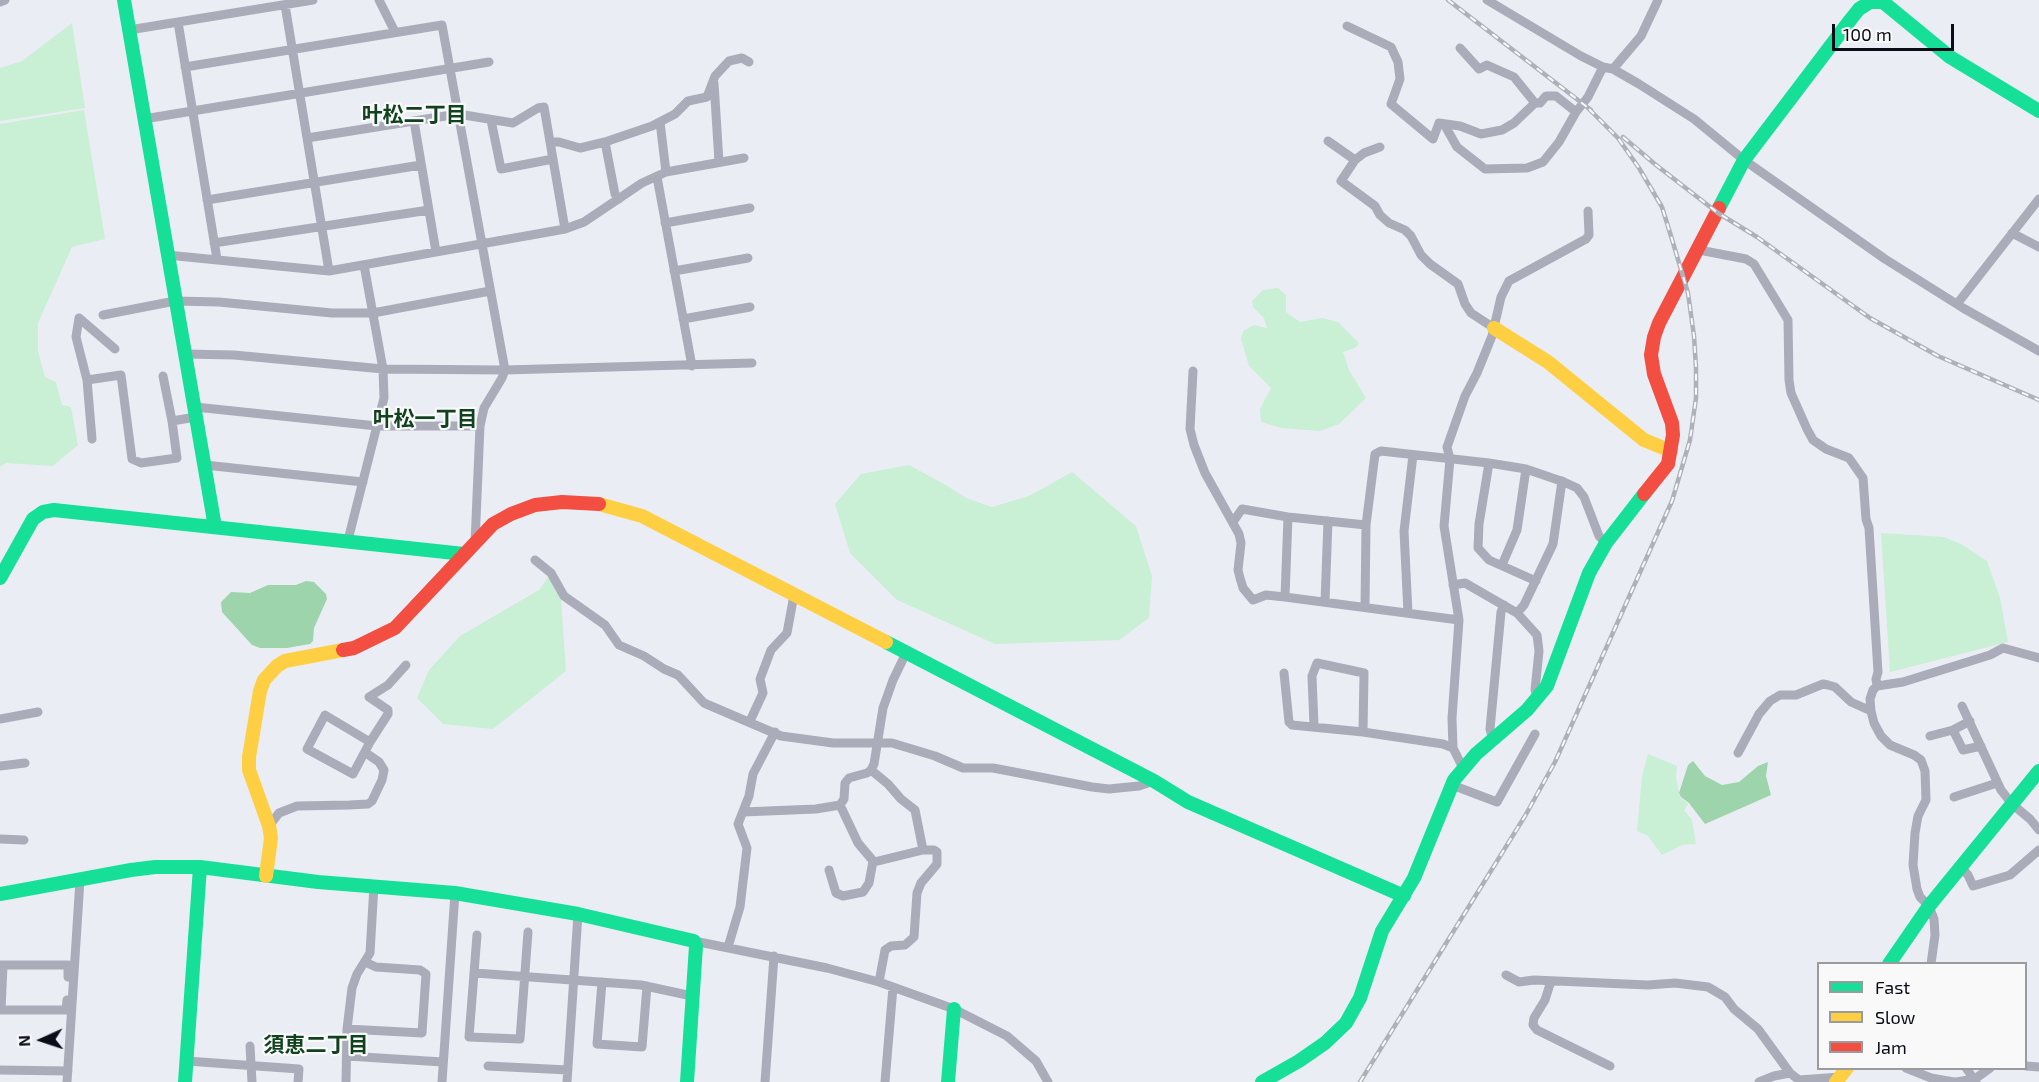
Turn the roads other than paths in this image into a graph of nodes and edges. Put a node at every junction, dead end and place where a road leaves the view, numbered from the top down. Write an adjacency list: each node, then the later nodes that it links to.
1 (5, 0): 8 (street)
2 (124, 0): 12 (street)
3 (313, 0): 9 (street)
4 (379, 0): 13 (street)
5 (1487, 0): 19 (street)
6 (1658, 0): 19 (street)
7 (1869, 1): 25 (street); 41 (street)
8 (0, 2)
9 (285, 5): 10 (street); 14 (street)
10 (178, 22): 12 (street); 18 (street)
11 (1347, 26): 32 (street)
12 (129, 30): 28 (street)
13 (395, 32): 14 (street); 20 (street)
14 (292, 48): 18 (street); 22 (street)
15 (1460, 48): 23 (street)
16 (489, 62): 20 (street)
17 (749, 62): 21 (street)
18 (185, 67): 24 (street)
19 (1608, 68): 26 (street); 41 (street)
20 (449, 70): 22 (street); 27 (street)
21 (714, 81): 31 (street); 42 (street)
22 (300, 94): 24 (street); 33 (street)
23 (1535, 103): 26 (street); 32 (street)
24 (192, 111): 28 (street); 49 (street)
25 (2039, 111)
26 (1576, 112): 32 (street)
27 (458, 114): 29 (street); 30 (street); 58 (street)
28 (144, 118): 62 (street)
29 (491, 120): 35 (street); 39 (street)
30 (414, 121): 33 (street); 43 (street)
31 (660, 122): 36 (street); 44 (street)
32 (1444, 124)
33 (307, 138): 46 (street)
34 (1328, 141): 40 (street)
35 (550, 142): 36 (street); 39 (street)
36 (605, 142): 47 (street)
37 (1380, 147): 40 (street)
38 (744, 158): 42 (street)
39 (553, 159): 55 (street)
40 (1355, 160): 75 (street)
41 (1744, 160): 60 (street); 70 (street)
42 (719, 162): 44 (street)
43 (421, 165): 46 (street); 51 (street)
44 (666, 172): 45 (street)
45 (657, 177): 47 (street); 53 (street)
46 (315, 183): 49 (street); 54 (street)
47 (619, 199): 55 (street)
48 (2039, 199): 56 (street)
49 (207, 200): 57 (street)
50 (750, 208): 53 (street)
51 (429, 210): 54 (street); 61 (street)
52 (1588, 211): 75 (street)
53 (665, 223): 67 (street)
54 (322, 226): 57 (street); 66 (street)
55 (565, 229): 58 (street)
56 (2012, 233): 59 (street); 70 (street)
57 (214, 243): 64 (street)
58 (481, 244): 61 (street); 68 (street)
59 (2039, 247)
60 (1699, 250): 91 (street); 125 (street)
61 (436, 252): 65 (street)
62 (167, 255): 64 (street); 69 (street)
63 (747, 258): 67 (street)
64 (217, 259): 66 (street)
65 (364, 265): 66 (street); 72 (street)
66 (329, 271)
67 (674, 271): 74 (street)
68 (490, 291): 72 (street); 82 (street)
69 (175, 301): 72 (street); 73 (street); 78 (street)
70 (1957, 304): 77 (street)
71 (750, 307): 74 (street)
72 (373, 313): 81 (street)
73 (103, 315)
74 (683, 319): 80 (street)
75 (1494, 328): 91 (street); 93 (street)
76 (115, 349): 85 (street)
77 (2039, 351)
78 (185, 354): 81 (street); 86 (street)
79 (752, 363): 80 (street)
80 (692, 366): 82 (street)
81 (383, 369): 82 (street); 88 (street)
82 (505, 370): 89 (street)
83 (1193, 370): 101 (street)
84 (163, 376): 87 (street)
85 (87, 380): 87 (street); 90 (street)
86 (195, 412): 87 (street); 88 (street); 95 (street)
87 (172, 422)
88 (376, 426): 89 (street); 98 (street)
89 (480, 426): 105 (street)
90 (92, 439)
91 (1671, 451): 106 (street)
92 (1413, 455): 93 (street); 102 (street); 118 (street)
93 (1450, 459): 94 (street); 112 (street)
94 (1489, 463): 96 (street); 109 (street)
95 (205, 465): 98 (street); 103 (street)
96 (1526, 469): 97 (street); 109 (street)
97 (1562, 481): 106 (street); 111 (street)
98 (363, 482): 104 (street)
99 (1288, 517): 100 (street); 101 (street); 114 (street)
100 (1328, 521): 102 (street); 115 (street)
101 (1233, 522): 114 (street)
102 (1366, 525): 117 (street)
103 (216, 527): 104 (street); 110 (street)
104 (348, 540): 107 (street)
105 (475, 543): 107 (street); 113 (street)
106 (1606, 543): 126 (street)
107 (464, 554): 160 (street)
108 (535, 560): 131 (street)
109 (1502, 566): 111 (street)
110 (0, 578)
111 (1536, 581): 119 (street)
112 (1453, 585): 116 (street); 120 (street)
113 (794, 595): 121 (street); 131 (street)
114 (1285, 597): 115 (street)
115 (1325, 602): 117 (street)
116 (1504, 605): 119 (street); 139 (street)
117 (1365, 607): 118 (street)
118 (1408, 613): 120 (street)
119 (1517, 613): 126 (street)
120 (1459, 620): 143 (street)
121 (906, 653): 141 (street); 151 (street)
122 (2039, 658): 125 (street)
123 (406, 665): 140 (street)
124 (1284, 674): 133 (street)
125 (1877, 686): 128 (street)
126 (1538, 698): 139 (street)
127 (1962, 706): 132 (street)
128 (1871, 711): 145 (street); 176 (street)
129 (38, 712): 130 (street)
130 (0, 719)
131 (750, 721): 135 (street)
132 (1970, 721): 134 (street); 142 (street)
133 (1314, 726): 136 (street); 136 (street)
134 (1953, 730): 138 (street); 142 (street)
135 (775, 732): 141 (street); 159 (street)
136 (1363, 732): 143 (street)
137 (1535, 734): 154 (street)
138 (1930, 736)
139 (1493, 740): 148 (street)
140 (370, 742): 144 (street); 144 (street)
141 (878, 742): 149 (street); 151 (street)
142 (1981, 747): 152 (street)
143 (1453, 748): 148 (street)
144 (366, 753): 160 (street)
145 (1738, 753)
146 (25, 763): 147 (street)
147 (0, 766)
148 (1462, 768): 154 (street)
149 (871, 770): 153 (street); 158 (street)
150 (2039, 771): 157 (street)
151 (1154, 781): 175 (street)
152 (1997, 783): 156 (street); 157 (street)
153 (888, 784): 155 (street); 164 (street)
154 (1452, 785): 175 (street)
155 (911, 796)
156 (1954, 797)
157 (2012, 804): 161 (street); 168 (street)
158 (840, 805): 159 (street); 166 (street)
159 (743, 812): 181 (street)
160 (269, 826): 170 (street)
161 (2039, 830)
162 (0, 839): 163 (street)
163 (24, 840)
164 (923, 850): 166 (street); 193 (street)
165 (2039, 850): 168 (street)
166 (873, 861): 169 (street)
167 (200, 867): 170 (street); 171 (street); 202 (street)
168 (1960, 867): 176 (street)
169 (829, 870)
170 (266, 876): 172 (street)
171 (80, 880): 174 (street); 211 (street)
172 (374, 885): 173 (street); 185 (street)
173 (455, 893): 177 (street); 203 (street)
174 (0, 894)
175 (1404, 896): 227 (street)
176 (1929, 906): 183 (street); 184 (street)
177 (578, 914): 180 (street); 190 (street)
178 (528, 932): 189 (street)
179 (477, 935): 187 (street)
180 (694, 941): 181 (street); 196 (street)
181 (728, 947): 182 (street)
182 (774, 956): 193 (street); 223 (street)
183 (1890, 962)
184 (1931, 962)
185 (365, 963): 199 (street); 199 (street)
186 (2, 965): 198 (street); 198 (street)
187 (475, 973): 189 (street); 189 (street)
188 (1506, 975): 191 (street)
189 (525, 976): 190 (street)
190 (574, 980): 192 (street); 208 (street)
191 (1551, 981): 206 (street); 212 (street)
192 (602, 982): 194 (street); 194 (street)
193 (879, 982): 195 (street)
194 (647, 986): 196 (street)
195 (893, 987): 197 (street); 224 (street)
196 (692, 996): 222 (street)
197 (954, 1009): 225 (street); 226 (street)
198 (1, 1010)
199 (347, 1029): 201 (street)
200 (250, 1046): 204 (street)
201 (347, 1056): 203 (street); 219 (street)
202 (187, 1061): 204 (street); 216 (street)
203 (443, 1062): 220 (street)
204 (251, 1065): 217 (street); 218 (street)
205 (488, 1066): 208 (street)
206 (1610, 1066)
207 (0, 1070): 211 (street)
208 (568, 1070): 221 (street)
209 (1911, 1070): 229 (street)
210 (1988, 1070): 214 (street)
211 (68, 1071): 215 (street)
212 (1790, 1073): 213 (street); 228 (street)
213 (1841, 1076)
214 (1975, 1081): 229 (street)
215 (67, 1082)
216 (185, 1082)
217 (252, 1082)
218 (298, 1082)
219 (346, 1082)
220 (442, 1082)
221 (567, 1082)
222 (687, 1082)
223 (765, 1082)
224 (885, 1082)
225 (948, 1082)
226 (1048, 1082)
227 (1262, 1082)
228 (1759, 1082)
229 (1955, 1082)

